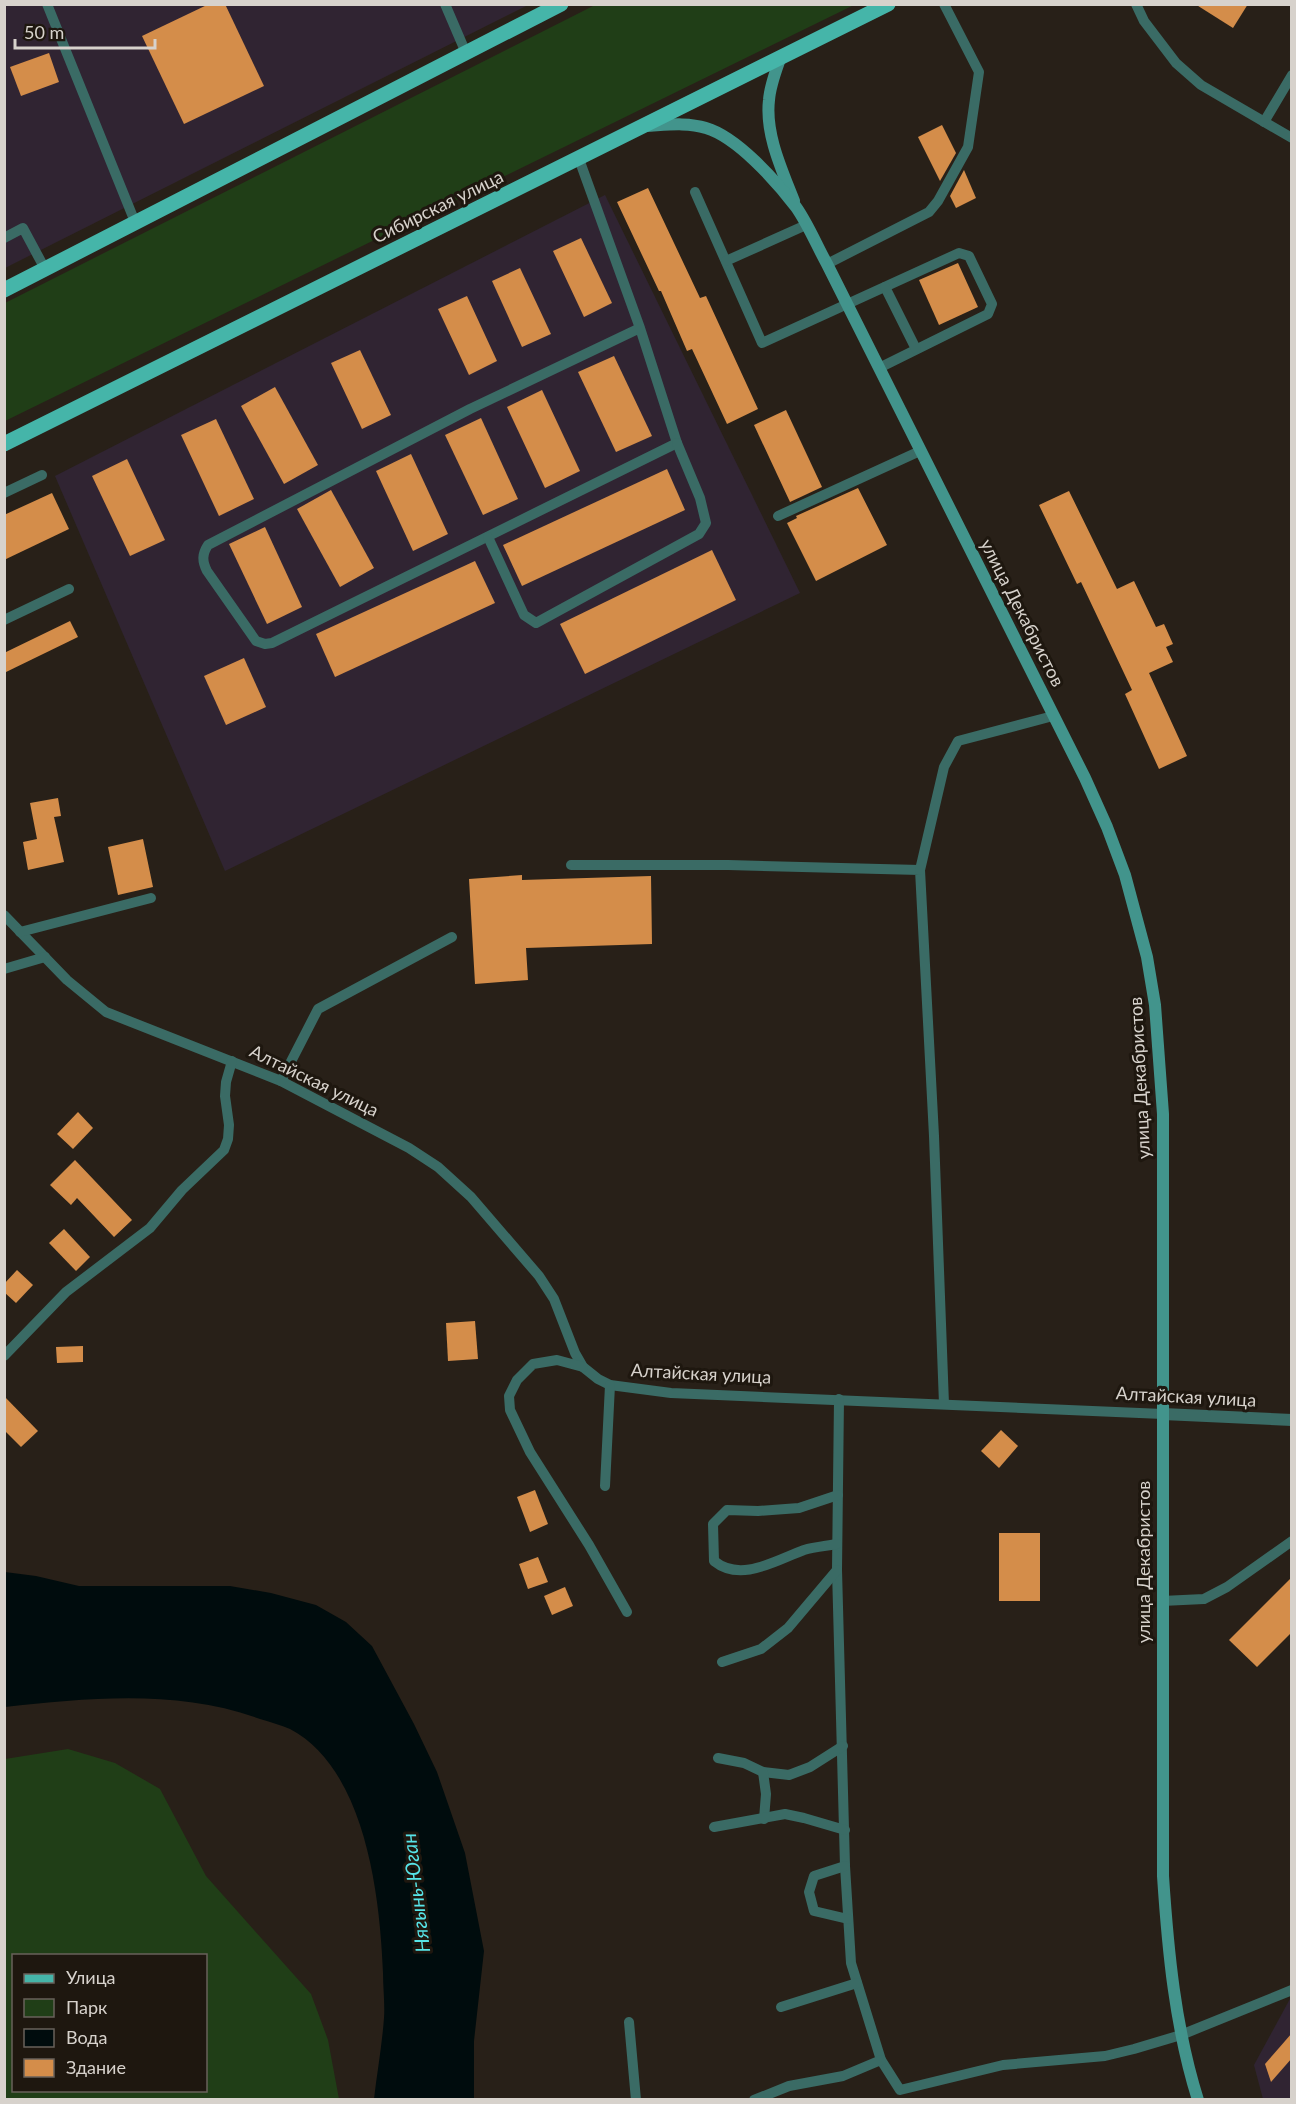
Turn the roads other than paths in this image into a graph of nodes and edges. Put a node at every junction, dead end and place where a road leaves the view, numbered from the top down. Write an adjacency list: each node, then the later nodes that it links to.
1 (47, 4): 16 (lane)
2 (445, 4): 7 (lane)
3 (561, 4): 7 (main road)
4 (888, 4): 8 (main road, Сибирская улица)
5 (944, 4): 20 (lane)
6 (1136, 4): 10 (lane)
7 (466, 53): 16 (main road)
8 (780, 59): 11 (main road, Сибирская улица); 15 (main road)
9 (1292, 75): 10 (lane)
10 (1264, 122): 12 (lane)
11 (644, 126): 13 (main road, Сибирская улица); 15 (main road, улица Декабристов)
12 (1292, 138)
13 (579, 159): 25 (lane); 29 (main road, Сибирская улица)
14 (695, 192): 19 (lane)
15 (797, 208): 17 (main road, улица Декабристов)
16 (135, 222): 21 (main road)
17 (806, 225): 19 (lane); 20 (main road, улица Декабристов)
18 (4, 238): 21 (lane)
19 (726, 261): 24 (lane)
20 (827, 264): 24 (main road, улица Декабристов)
21 (45, 269): 23 (main road)
22 (885, 287): 24 (lane); 26 (lane); 26 (lane)
23 (4, 290)
24 (847, 304): 27 (main road, улица Декабристов)
25 (640, 328): 28 (lane); 34 (lane)
26 (916, 349): 27 (lane)
27 (879, 368): 30 (main road, улица Декабристов)
28 (677, 443): 34 (lane); 34 (lane)
29 (4, 444)
30 (920, 451): 33 (lane); 37 (main road, улица Декабристов)
31 (42, 475): 32 (lane)
32 (4, 494)
33 (778, 516)
34 (488, 537)
35 (69, 589): 36 (lane)
36 (4, 620)
37 (1053, 716): 39 (lane); 53 (main road, улица Декабристов)
38 (570, 865): 39 (lane)
39 (920, 870): 52 (lane)
40 (152, 898): 42 (lane)
41 (4, 915): 42 (lane, Алтайская улица)
42 (20, 932): 44 (lane, Алтайская улица)
43 (452, 937): 47 (lane)
44 (45, 957): 45 (lane); 46 (lane, Алтайская улица)
45 (4, 969)
46 (232, 1061): 47 (lane, Алтайская улица); 48 (lane)
47 (281, 1081): 49 (lane, Алтайская улица)
48 (4, 1356)
49 (583, 1367): 50 (lane, Алтайская улица); 61 (lane)
50 (610, 1385): 51 (lane, Алтайская улица); 55 (lane)
51 (839, 1399): 52 (lane, Алтайская улица); 56 (lane)
52 (944, 1404): 53 (lane, Алтайская улица)
53 (1162, 1414): 54 (street, Алтайская улица); 60 (main road, улица Декабристов)
54 (1292, 1420)
55 (605, 1486)
56 (838, 1496): 58 (lane); 58 (lane)
57 (1292, 1540): 60 (lane)
58 (837, 1544): 59 (lane)
59 (837, 1570): 62 (lane); 63 (lane)
60 (1162, 1601): 75 (main road, улица Декабристов)
61 (627, 1612)
62 (722, 1662)
63 (843, 1746): 65 (lane); 68 (lane)
64 (718, 1758): 65 (lane)
65 (764, 1772): 66 (lane)
66 (764, 1819): 67 (lane); 68 (lane)
67 (714, 1827)
68 (845, 1830): 69 (lane)
69 (845, 1866): 70 (lane); 70 (lane)
70 (848, 1919): 71 (lane)
71 (857, 1983): 73 (lane); 76 (lane)
72 (1292, 1990): 75 (lane)
73 (781, 2007)
74 (629, 2022): 78 (lane)
75 (1181, 2035): 77 (lane); 80 (main road, улица Декабристов)
76 (881, 2060): 77 (lane); 79 (lane)
77 (902, 2095)
78 (636, 2100)
79 (754, 2100)
80 (1198, 2100)

